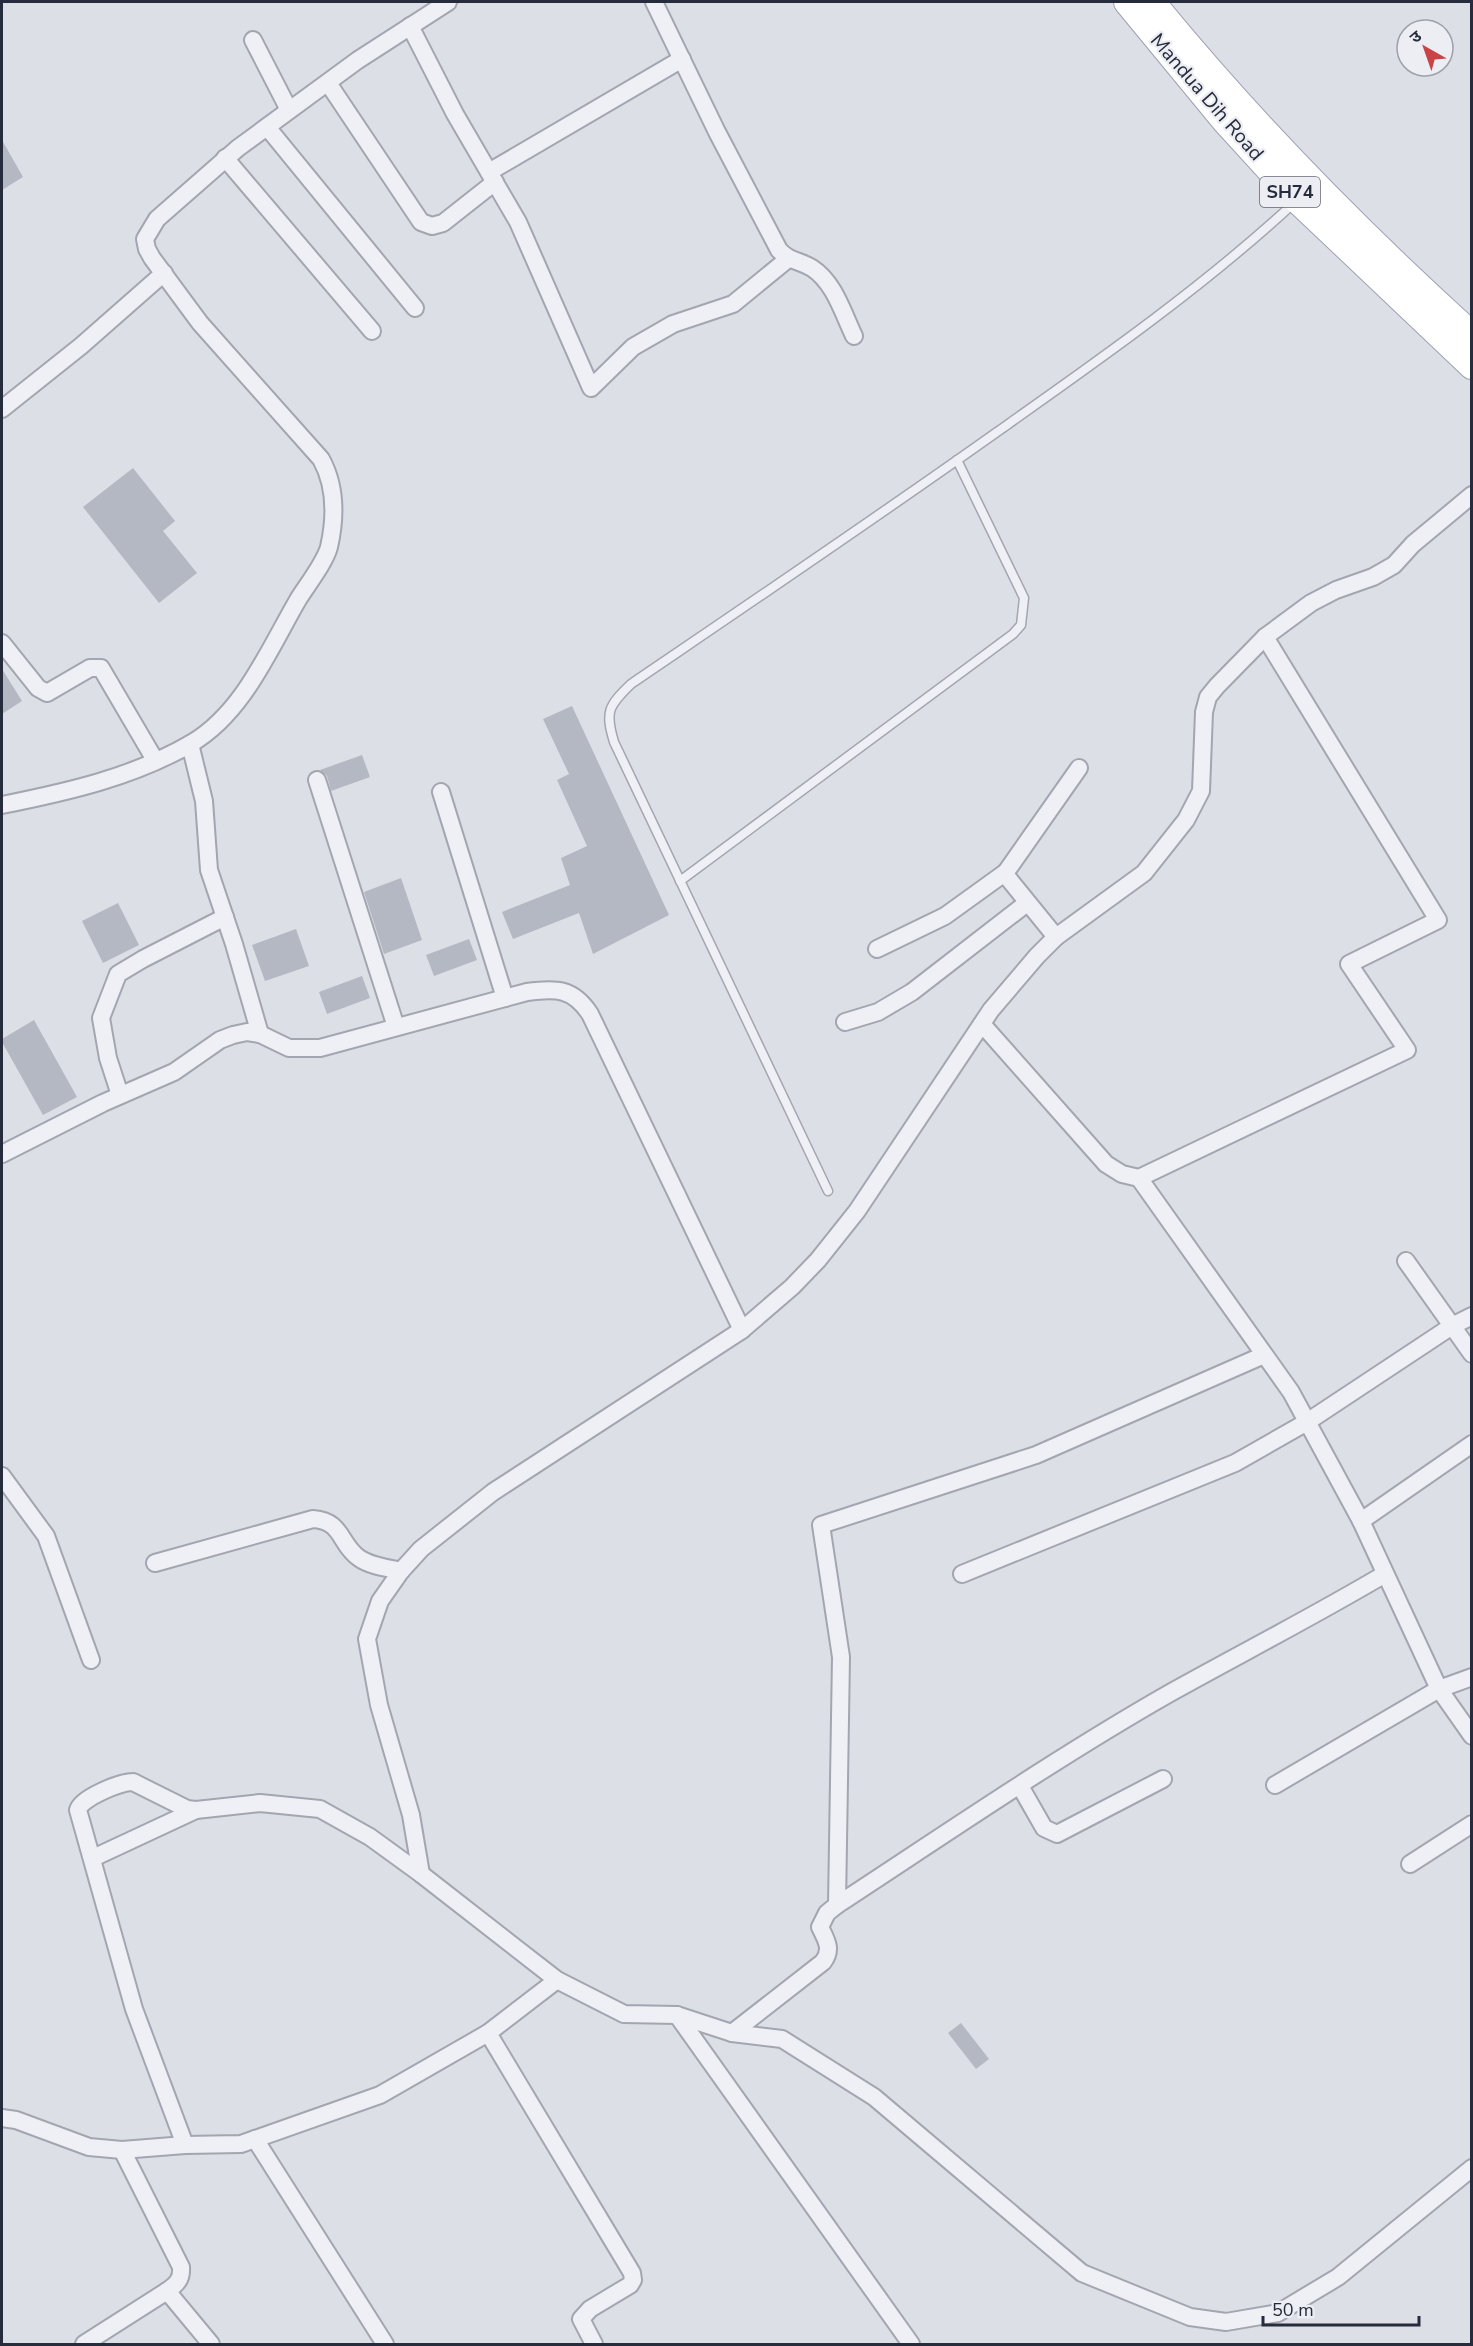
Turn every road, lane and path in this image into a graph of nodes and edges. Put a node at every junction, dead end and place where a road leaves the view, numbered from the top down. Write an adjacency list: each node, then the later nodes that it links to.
1 (445, 2): 5 (street)
2 (654, 2): 7 (street)
3 (1127, 2): 13 (main road, Mandua Dih Road / SH74)
4 (1152, 2): 18 (main road, Mandua Dih Road / SH74)
5 (410, 26): 8 (street); 12 (street)
6 (253, 40): 9 (street)
7 (682, 58): 12 (street); 14 (street)
8 (328, 83): 9 (street); 12 (street)
9 (289, 110): 10 (street)
10 (267, 126): 11 (street); 16 (street)
11 (225, 158): 15 (street); 17 (street)
12 (492, 177): 14 (street)
13 (1297, 200): 20 (main road, Mandua Dih Road / SH74); 22 (lane)
14 (788, 259): 19 (street)
15 (164, 273): 21 (street); 26 (street)
16 (415, 308)
17 (372, 331)
18 (1472, 335)
19 (854, 336)
20 (1472, 366)
21 (2, 409)
22 (957, 460): 33 (lane); 33 (lane)
23 (1472, 495): 24 (street)
24 (1265, 636): 36 (street); 45 (street)
25 (2, 643): 27 (street)
26 (190, 744): 27 (street); 35 (street)
27 (155, 760): 31 (street)
28 (1079, 768): 32 (street)
29 (317, 780): 41 (street)
30 (441, 792): 38 (street)
31 (2, 805)
32 (1006, 872): 34 (street); 37 (street)
33 (680, 881): 46 (lane)
34 (1027, 903): 36 (street); 39 (street)
35 (225, 917): 42 (street); 43 (street)
36 (1056, 938): 40 (street)
37 (877, 948)
38 (505, 998): 41 (street); 50 (street)
39 (845, 1022)
40 (982, 1024): 45 (street); 50 (street)
41 (396, 1027): 42 (street)
42 (260, 1034): 43 (street)
43 (120, 1095): 44 (street)
44 (2, 1154)
45 (1139, 1178): 52 (street)
46 (828, 1191)
47 (1406, 1261): 49 (street)
48 (1472, 1316): 49 (street)
49 (1452, 1326): 51 (street); 53 (street)
50 (742, 1330): 58 (street)
51 (1472, 1354)
52 (1264, 1355): 53 (street); 73 (street)
53 (1307, 1422): 56 (street); 59 (street)
54 (1472, 1444): 56 (street)
55 (2, 1476): 61 (street)
56 (1362, 1521): 60 (street)
57 (155, 1563): 58 (street)
58 (401, 1571): 72 (street)
59 (962, 1574)
60 (1385, 1574): 63 (street); 67 (street)
61 (91, 1660)
62 (1472, 1677): 63 (street)
63 (1439, 1689): 64 (street); 66 (street)
64 (1472, 1736)
65 (1163, 1779): 67 (street)
66 (1275, 1785)
67 (1020, 1786): 73 (street)
68 (196, 1810): 70 (street); 70 (street); 72 (street)
69 (1472, 1824): 71 (street)
70 (93, 1858): 80 (street)
71 (1410, 1864)
72 (421, 1874): 74 (street)
73 (837, 1905): 77 (street)
74 (557, 1980): 75 (street); 76 (street)
75 (677, 2015): 77 (street); 88 (street)
76 (488, 2033): 79 (street); 87 (street)
77 (732, 2033): 82 (street)
78 (2, 2118): 81 (street)
79 (255, 2139): 80 (street); 86 (street)
80 (185, 2145): 81 (street)
81 (122, 2150): 83 (street)
82 (1472, 2168)
83 (167, 2291): 84 (street); 85 (street)
84 (84, 2344)
85 (211, 2344)
86 (385, 2344)
87 (594, 2344)
88 (910, 2344)

